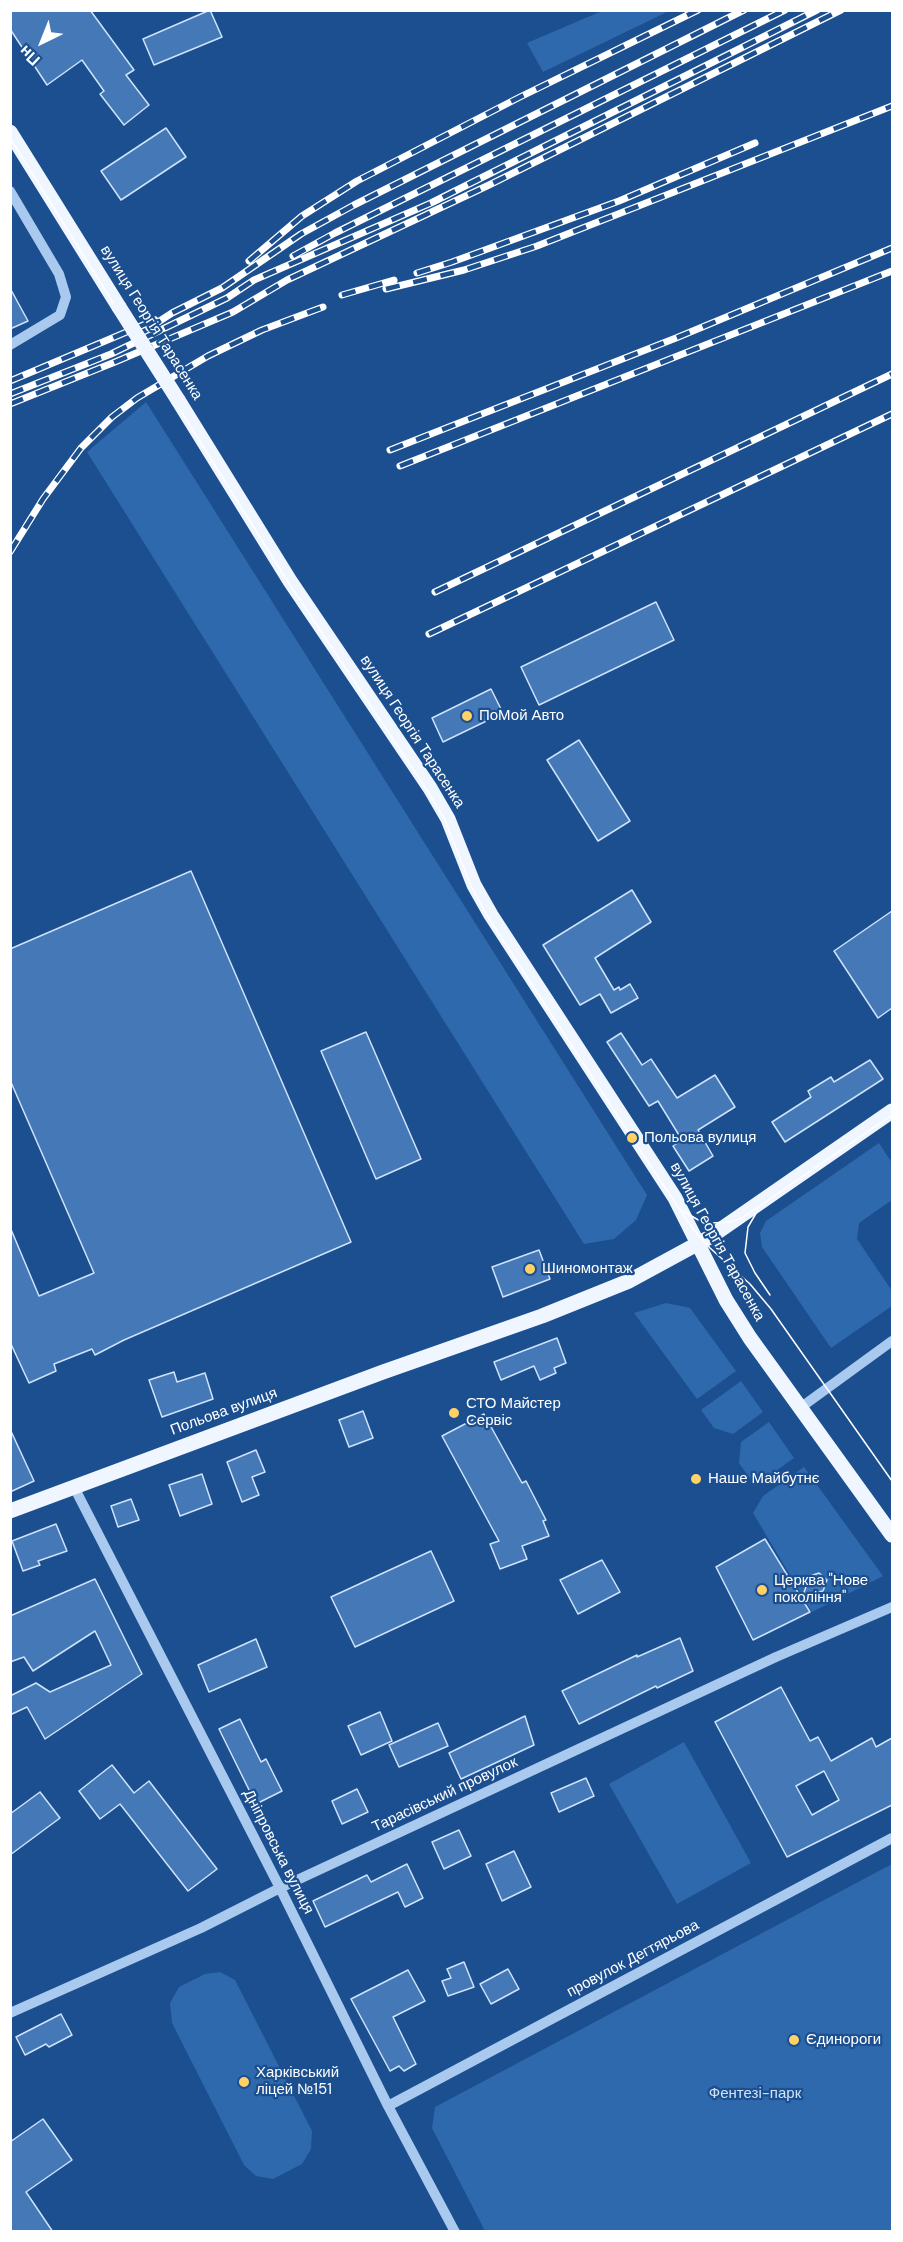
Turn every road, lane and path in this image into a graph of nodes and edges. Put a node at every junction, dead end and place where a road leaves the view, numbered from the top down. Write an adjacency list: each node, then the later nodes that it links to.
1 (10, 132): 5 (main road, вулиця Георгія Тарасенка, bridge)
2 (10, 191): 3 (street)
3 (10, 345)
4 (892, 1111): 5 (main road, Польова вулиця)
5 (699, 1243): 7 (main road, вулиця Георгія Тарасенка); 8 (main road, Польова вулиця)
6 (892, 1341): 7 (street)
7 (800, 1408): 10 (main road, вулиця Георгія Тарасенка)
8 (74, 1487): 9 (main road, Польова вулиця); 13 (street, Дніпровська вулиця)
9 (10, 1511)
10 (892, 1535)
11 (892, 1607): 13 (street, Тарасівський провулок)
12 (892, 1838): 15 (street, провулок Дегтярьова)
13 (280, 1888): 14 (street, Тарасівський провулок); 15 (street, Дніпровська вулиця)
14 (10, 2013)
15 (388, 2106): 16 (street, Дніпровська вулиця)
16 (455, 2232)

